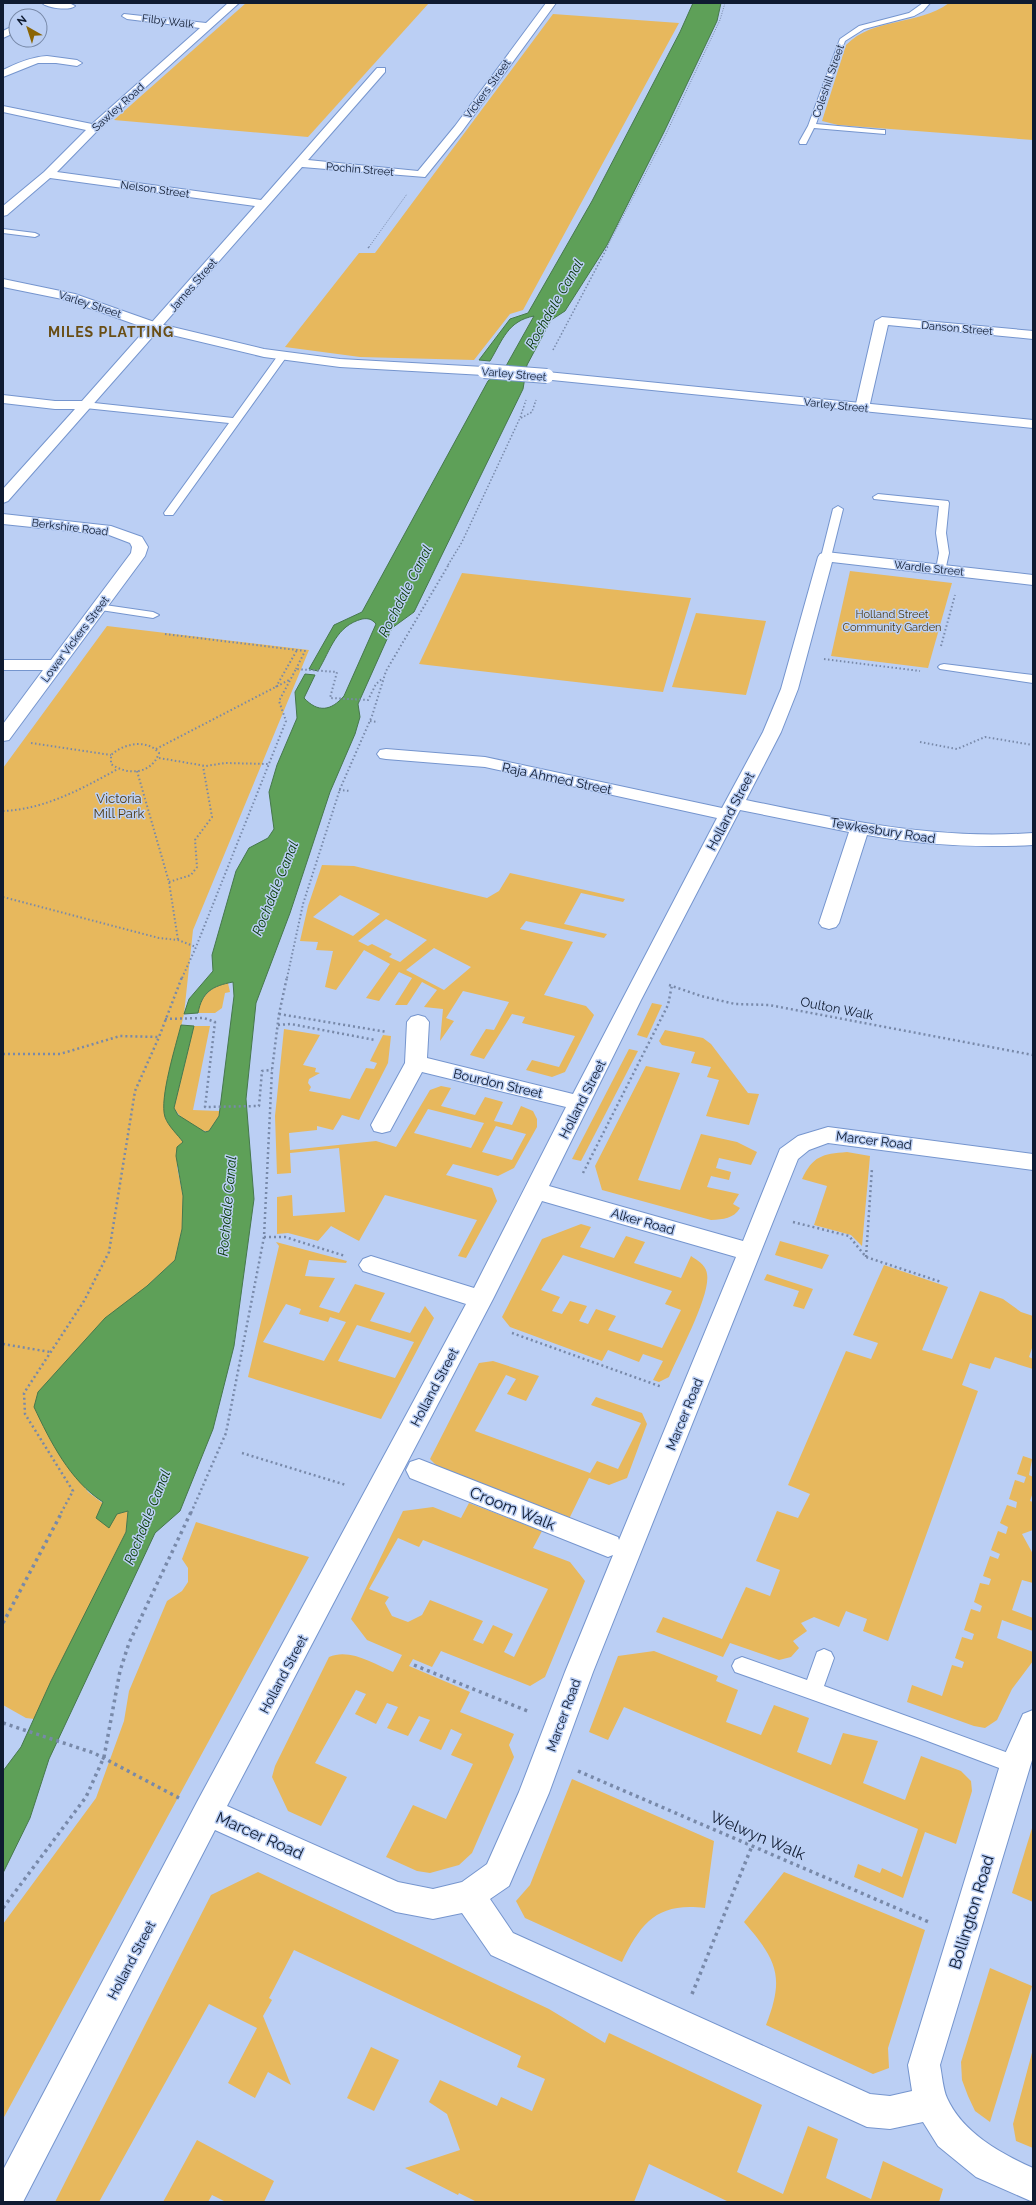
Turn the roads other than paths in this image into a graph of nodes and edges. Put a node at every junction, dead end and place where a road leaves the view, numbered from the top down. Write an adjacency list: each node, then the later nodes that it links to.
1 (47, 3): 5 (street)
2 (234, 3): 7 (street, Sawley Road)
3 (551, 3): 18 (street, Vickers Street)
4 (927, 3): 12 (lane, Coleshill Street)
5 (70, 6)
6 (144, 7): 7 (street, Filby Walk)
7 (208, 26): 13 (street, Sawley Road)
8 (77, 63): 10 (street)
9 (381, 70): 16 (street, James Street)
10 (3, 74)
11 (3, 109): 13 (street)
12 (812, 126): 14 (lane); 15 (lane, Coleshill Street)
13 (94, 128): 17 (street, Sawley Road)
14 (882, 132)
15 (802, 142)
16 (299, 163): 18 (street, Pochin Street); 19 (street, James Street)
17 (48, 174): 19 (street, Nelson Street); 20 (street, Sawley Road)
18 (421, 174)
19 (263, 204): 24 (street, James Street)
20 (6, 208)
21 (3, 231): 22 (lane)
22 (35, 235)
23 (3, 283): 24 (street, Varley Street)
24 (156, 327): 26 (street, Varley Street); 28 (street, James Street)
25 (1033, 334): 29 (street, Danson Street)
26 (282, 356): 29 (street, Varley Street, bridge); 30 (lane)
27 (3, 399): 28 (street)
28 (85, 405): 30 (lane); 33 (street, James Street)
29 (862, 408): 31 (street, Varley Street)
30 (236, 421): 35 (lane)
31 (1033, 424)
32 (878, 497): 39 (lane)
33 (3, 498)
34 (838, 509): 38 (lane)
35 (169, 514)
36 (3, 519): 37 (street, Berkshire Road)
37 (136, 540): 41 (street, Lower Vickers Street)
38 (826, 557): 39 (street, Wardle Street); 49 (street, Holland Street)
39 (941, 569): 40 (street, Wardle Street)
40 (1033, 580)
41 (98, 607): 42 (lane); 44 (street, Lower Vickers Street)
42 (153, 615)
43 (3, 665): 44 (street)
44 (55, 665): 47 (street, Lower Vickers Street)
45 (944, 667): 46 (lane)
46 (1033, 678)
47 (3, 736)
48 (386, 754): 49 (street, Raja Ahmed Street)
49 (730, 809): 50 (street, Tewkesbury Road); 55 (street, Holland Street)
50 (860, 827): 51 (street, Tewkesbury Road); 52 (street)
51 (1033, 839)
52 (829, 923)
53 (418, 1022): 54 (street)
54 (416, 1063): 55 (street, Bourdon Street); 56 (street)
55 (581, 1103): 58 (street, Holland Street)
56 (382, 1125)
57 (1033, 1162): 59 (street, Marcer Road)
58 (536, 1191): 59 (street, Alker Road); 61 (street, Holland Street)
59 (750, 1252): 70 (street, Marcer Road)
60 (360, 1261): 61 (street)
61 (481, 1299): 69 (street, Holland Street)
62 (419, 1470): 63 (street, Croom Walk)
63 (608, 1545)
64 (824, 1658): 66 (lane)
65 (742, 1666): 66 (lane)
66 (813, 1690): 68 (lane)
67 (1033, 1723): 68 (street, Bollington Road)
68 (1015, 1765): 71 (street, Bollington Road)
69 (208, 1812): 70 (street, Marcer Road); 73 (street, Holland Street)
70 (469, 1896): 71 (street)
71 (931, 2103): 72 (street, Bollington Road)
72 (1033, 2186)
73 (5, 2202)

